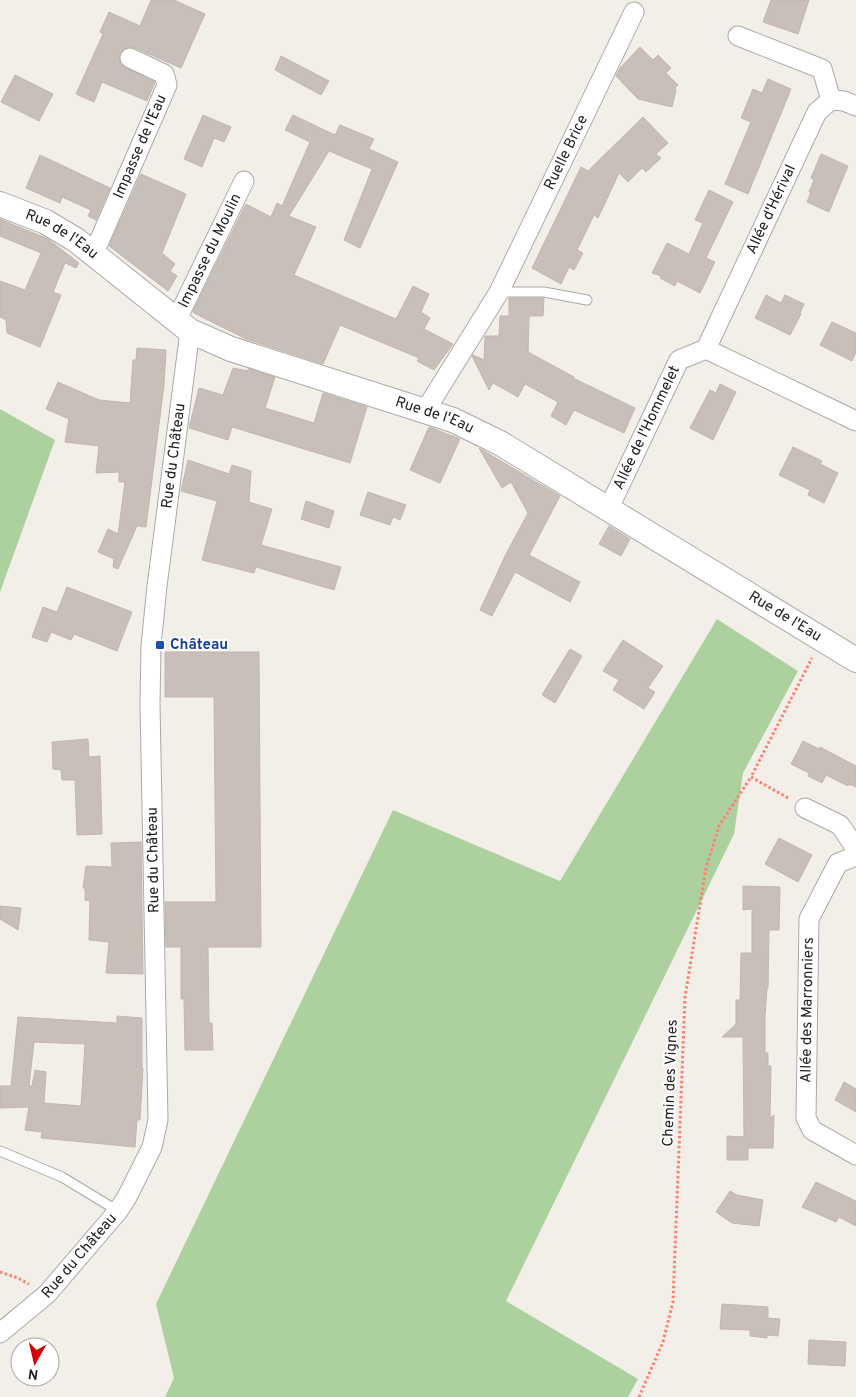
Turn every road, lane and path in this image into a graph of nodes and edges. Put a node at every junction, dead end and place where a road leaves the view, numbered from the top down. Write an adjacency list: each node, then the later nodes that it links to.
1 (634, 12): 9 (street, Ruelle Brice)
2 (738, 36): 4 (street)
3 (130, 58): 8 (street, Impasse de l'Eau)
4 (831, 100): 5 (street); 12 (street, Allée d'Hérival)
5 (856, 106)
6 (244, 181): 11 (street, Impasse du Moulin)
7 (0, 204): 8 (street, Rue de l'Eau)
8 (94, 253): 11 (street, Rue de l'Eau)
9 (498, 292): 10 (lane); 13 (street, Ruelle Brice)
10 (587, 300)
11 (183, 326): 13 (street, Rue de l'Eau); 24 (street, Rue du Château)
12 (706, 348): 14 (street); 15 (street, Allée de l'Hommelet)
13 (425, 411): 15 (street, Rue de l'Eau)
14 (856, 421)
15 (608, 510): 16 (street, Rue de l'Eau)
16 (821, 640): 17 (street, Rue de l'Eau); 18 (path, Chemin des Vignes)
17 (856, 660)
18 (751, 777): 19 (path); 28 (path, Chemin des Vignes)
19 (804, 808): 20 (street)
20 (856, 848)
21 (856, 856): 23 (street, Allée des Marronniers)
22 (0, 1151): 24 (lane)
23 (856, 1155)
24 (118, 1211): 26 (street, Rue du Château)
25 (0, 1272): 26 (path)
26 (47, 1294): 27 (street, Rue du Château)
27 (0, 1333)
28 (639, 1397)

